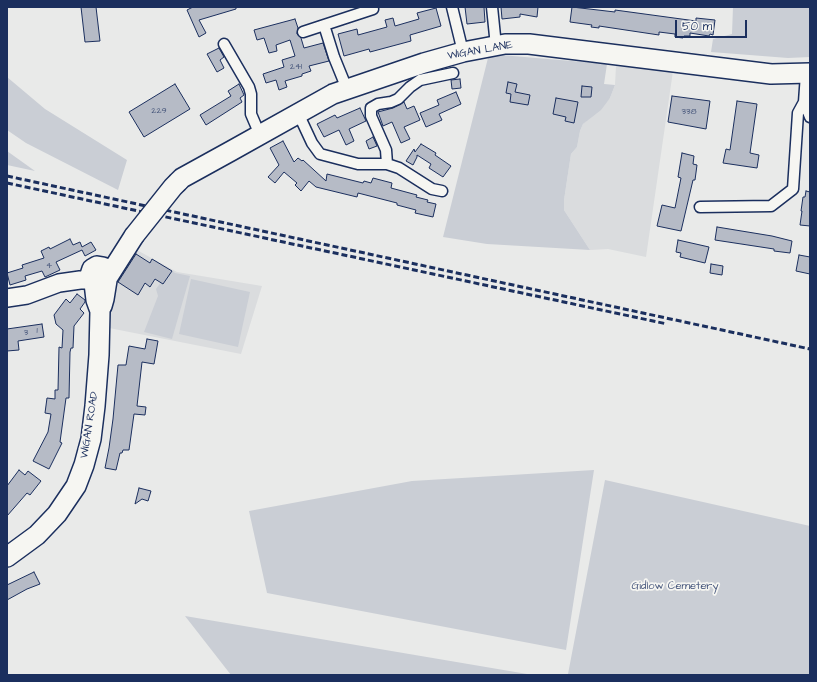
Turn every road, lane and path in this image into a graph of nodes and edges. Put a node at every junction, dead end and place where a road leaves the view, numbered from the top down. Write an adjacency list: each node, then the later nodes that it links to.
1 (452, 7): 9 (street)
2 (492, 7): 8 (street)
3 (373, 9): 4 (street)
4 (350, 12): 5 (street)
5 (324, 25): 6 (street); 12 (street)
6 (303, 32)
7 (224, 44): 16 (street)
8 (496, 46): 9 (highway, WIGAN LANE); 11 (highway, WIGAN LANE)
9 (463, 52): 12 (highway, WIGAN LANE)
10 (453, 73): 17 (street)
11 (808, 74): 13 (street)
12 (347, 89): 14 (highway, WIGAN LANE)
13 (804, 102): 15 (street); 19 (street)
14 (298, 113): 16 (highway, WIGAN LANE); 17 (street)
15 (810, 117)
16 (260, 135): 20 (highway, WIGAN LANE, bridge)
17 (387, 164): 18 (street)
18 (442, 191)
19 (700, 207)
20 (99, 275): 21 (main road); 22 (highway, WIGAN ROAD)
21 (7, 298)
22 (7, 557)

